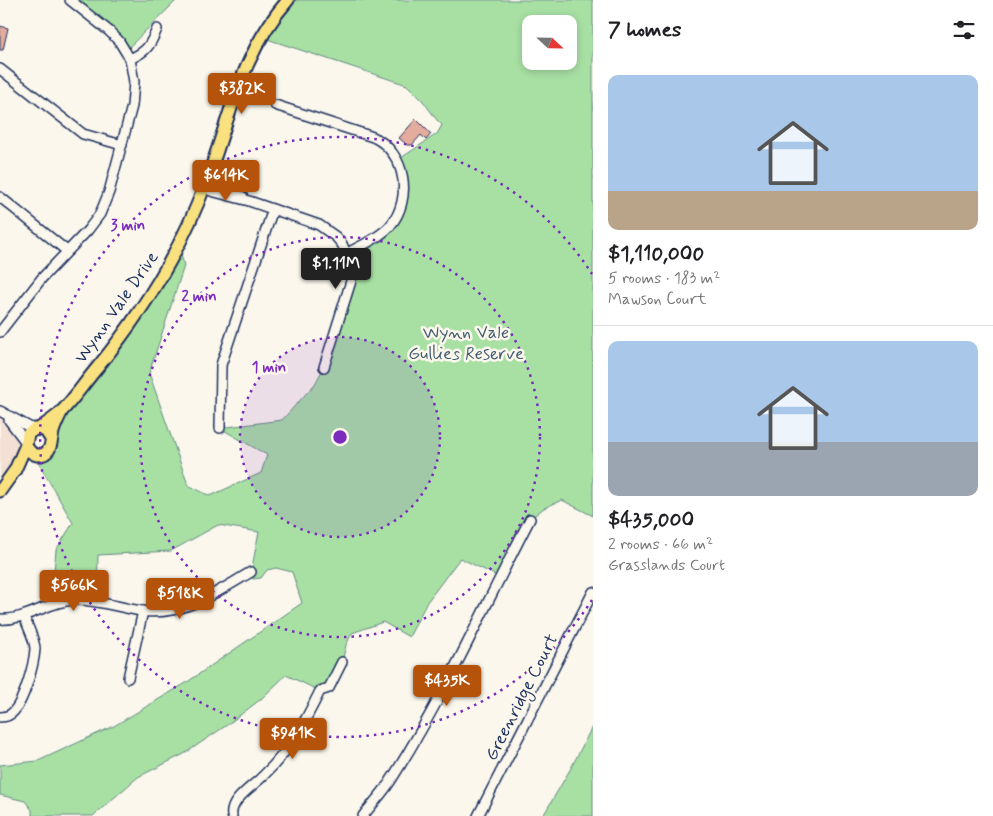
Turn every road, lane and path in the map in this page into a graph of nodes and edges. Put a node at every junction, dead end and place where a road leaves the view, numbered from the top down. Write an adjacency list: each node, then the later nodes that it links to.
1 (70, 0): 4 (street)
2 (288, 0): 8 (main road, Wynn Vale Drive)
3 (157, 29): 4 (street)
4 (130, 58): 7 (street)
5 (0, 69): 7 (street)
6 (275, 104): 12 (street)
7 (122, 145): 11 (street)
8 (205, 186): 10 (street); 15 (main road, Wynn Vale Drive)
9 (0, 197): 11 (street)
10 (273, 209): 12 (street); 17 (street)
11 (67, 251): 13 (street)
12 (348, 253): 14 (street)
13 (2, 326)
14 (324, 367)
15 (62, 412): 18 (main road, Wynn Vale Drive); 19 (main road, Wynn Vale Drive)
16 (3, 413): 18 (street); 20 (street)
17 (220, 428)
18 (37, 429): 19 (main road); 20 (main road)
19 (52, 439): 21 (main road)
20 (25, 443): 21 (main road); 22 (main road)
21 (37, 455): 22 (main road)
22 (14, 470): 23 (main road)
23 (0, 491)
24 (530, 519): 34 (street)
25 (252, 572): 27 (street)
26 (593, 592): 35 (street, Greenridge Court)
27 (143, 611): 28 (street); 31 (street)
28 (24, 616): 29 (street); 32 (street)
29 (0, 619)
30 (342, 662): 33 (street)
31 (128, 678)
32 (0, 717)
33 (232, 816)
34 (363, 816)
35 (478, 816)

